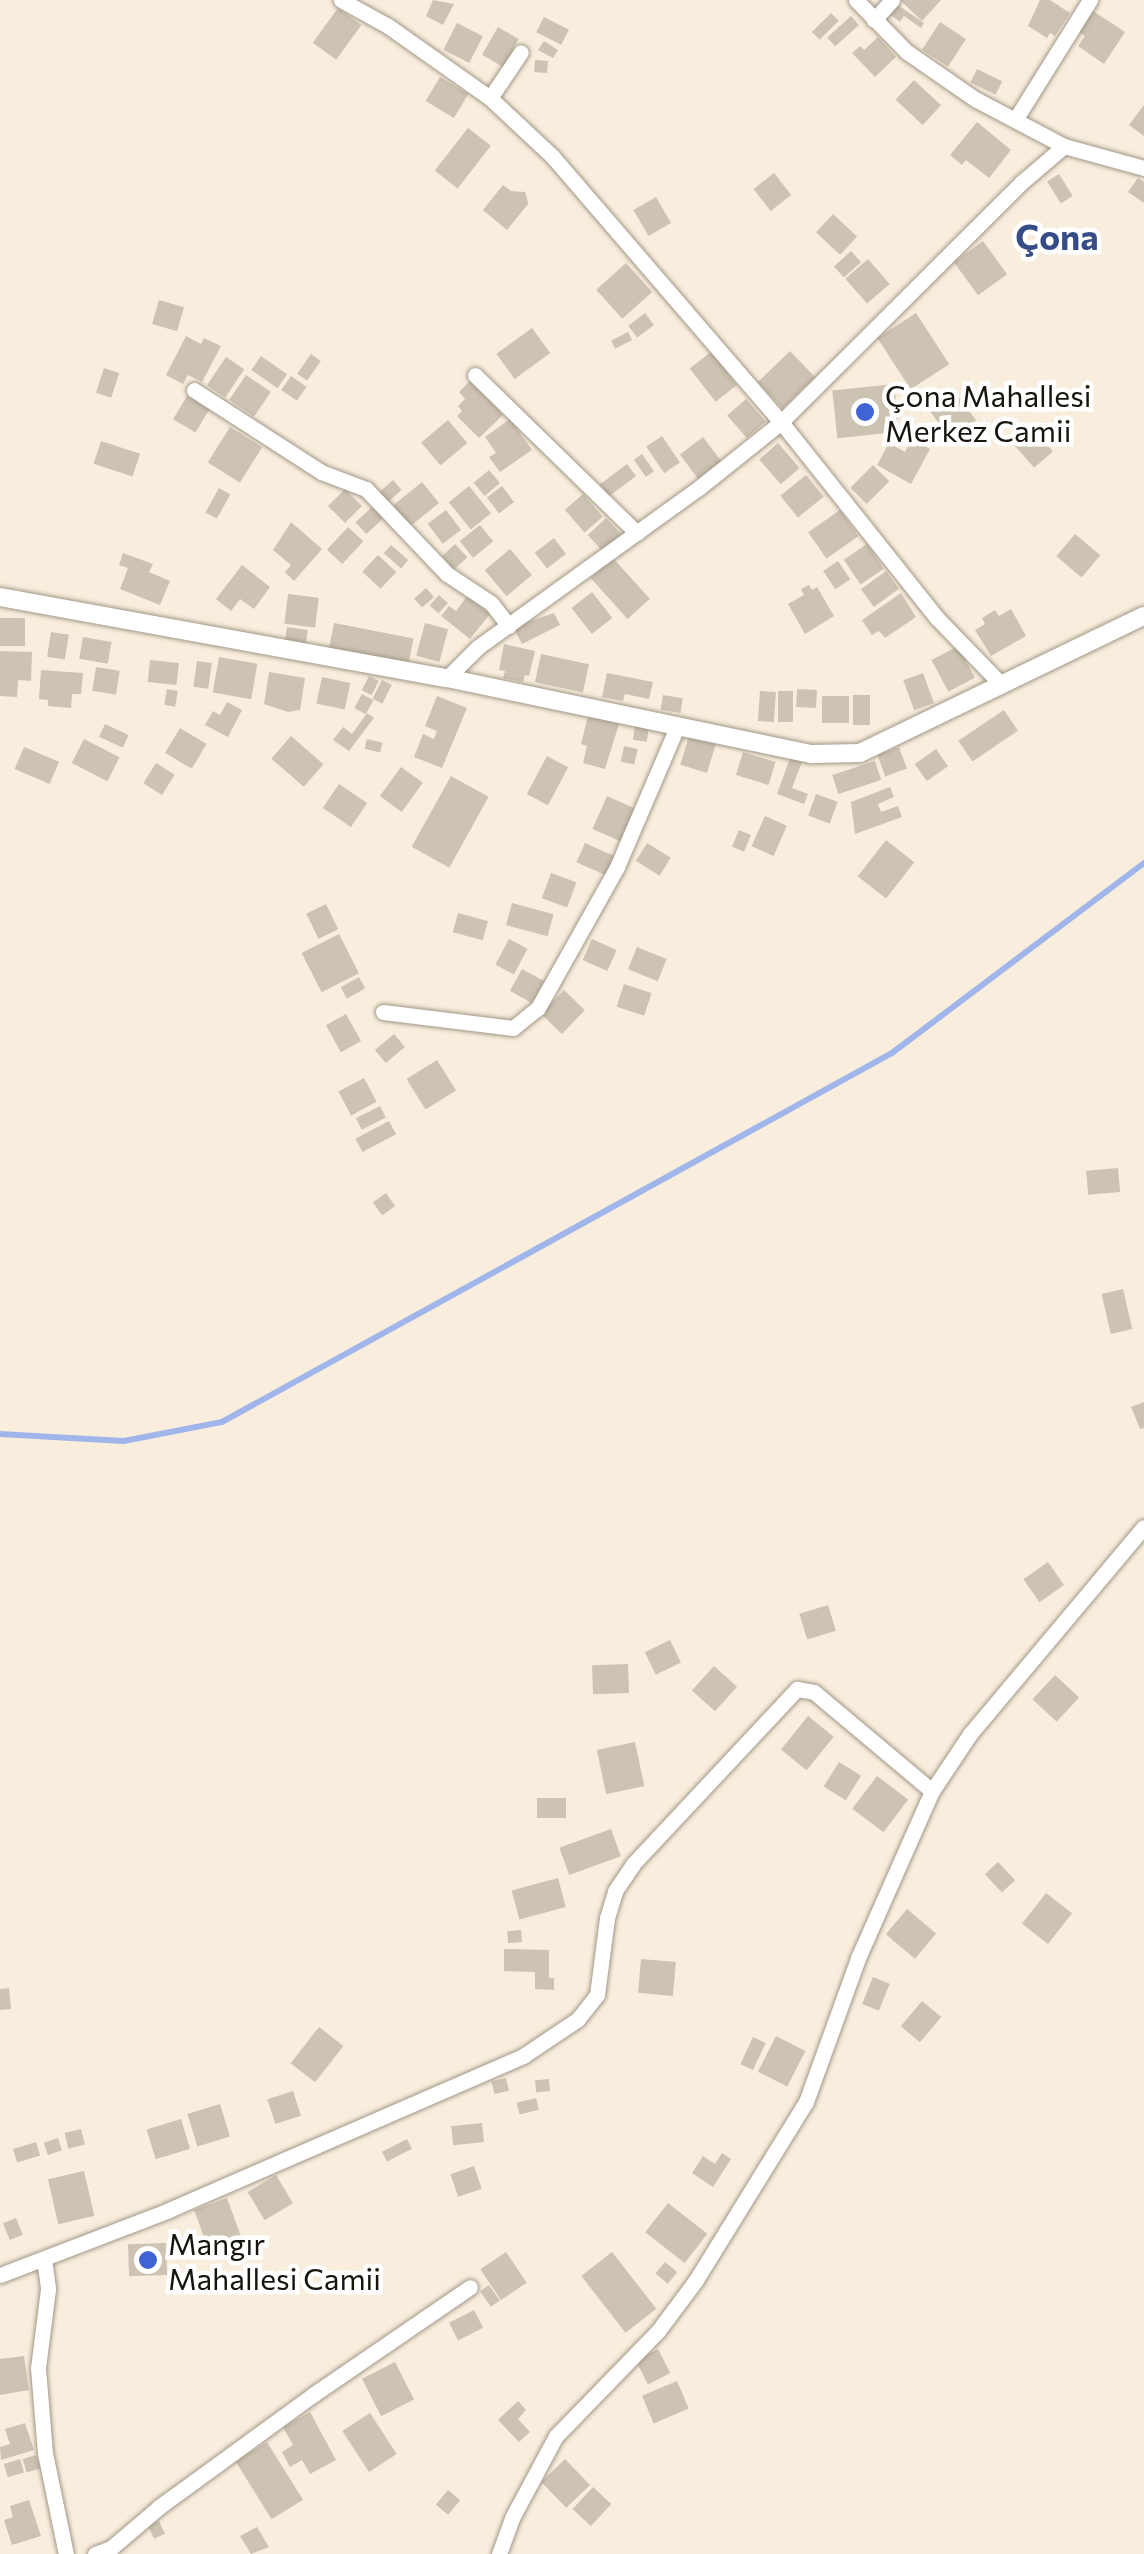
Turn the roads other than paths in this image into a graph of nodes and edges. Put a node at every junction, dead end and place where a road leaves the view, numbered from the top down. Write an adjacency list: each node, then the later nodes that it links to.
1 (341, 0): 7 (street)
2 (856, 0): 5 (street)
3 (892, 0): 5 (street)
4 (1090, 0): 8 (street)
5 (874, 20): 8 (street)
6 (521, 52): 7 (street)
7 (490, 98): 13 (street)
8 (1015, 120): 9 (street)
9 (1064, 146): 10 (street); 13 (street)
10 (1144, 168)
11 (476, 375): 14 (street)
12 (194, 390): 17 (street)
13 (780, 422): 14 (street); 19 (street)
14 (637, 533): 17 (street)
15 (0, 596): 18 (street)
16 (1144, 616): 19 (street)
17 (509, 626): 18 (street)
18 (448, 678): 20 (street)
19 (1001, 684): 20 (street)
20 (677, 727): 21 (street)
21 (383, 1012)
22 (1144, 1528): 23 (street)
23 (932, 1791): 24 (street); 29 (street)
24 (44, 2260): 25 (street); 27 (street)
25 (0, 2275)
26 (470, 2287): 28 (street)
27 (66, 2554)
28 (95, 2554)
29 (499, 2554)

